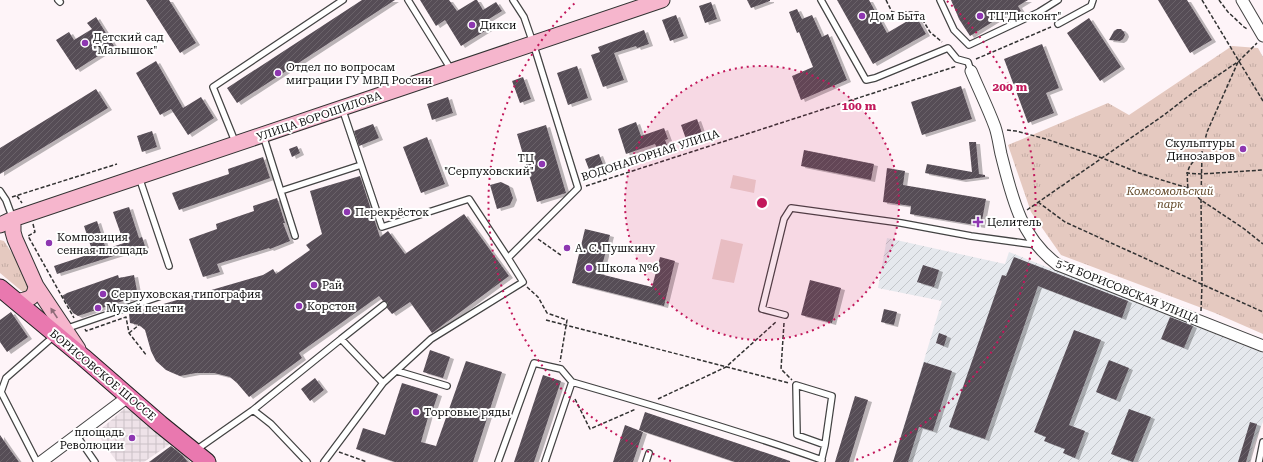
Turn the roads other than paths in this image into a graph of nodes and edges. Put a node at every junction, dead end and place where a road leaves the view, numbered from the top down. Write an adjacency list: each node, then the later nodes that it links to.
1 (343, 0): 17 (lane)
2 (408, 0): 14 (lane)
3 (513, 0): 12 (lane)
4 (662, 0): 12 (main road, УЛИЦА ВОРОШИЛОВА)
5 (821, 0): 13 (lane)
6 (940, 0): 7 (lane)
7 (1058, 0)
8 (1093, 0): 10 (lane)
9 (1242, 0): 11 (street)
10 (1058, 24)
11 (1261, 39)
12 (534, 43): 14 (main road, УЛИЦА ВОРОШИЛОВА); 25 (lane, ВОДОНАПОРНАЯ УЛИЦА)
13 (970, 67): 24 (street, 5-Я БОРИСОВСКАЯ УЛИЦА)
14 (452, 71): 15 (main road, УЛИЦА ВОРОШИЛОВА)
15 (342, 108): 16 (main road, УЛИЦА ВОРОШИЛОВА); 18 (lane)
16 (263, 135): 17 (main road, УЛИЦА ВОРОШИЛОВА); 21 (lane)
17 (236, 144): 19 (main road, УЛИЦА ВОРОШИЛОВА)
18 (361, 165): 21 (lane); 25 (lane)
19 (139, 177): 22 (main road, УЛИЦА ВОРОШИЛОВА); 26 (lane)
20 (0, 191): 22 (lane)
21 (281, 191): 23 (lane)
22 (7, 222): 27 (main road)
23 (295, 236)
24 (1038, 245): 32 (lane); 35 (street, 5-Я БОРИСОВСКАЯ УЛИЦА)
25 (508, 258): 36 (lane)
26 (169, 266)
27 (36, 286): 30 (main road); 33 (main road, one-way to 27)
28 (0, 288): 30 (main road, БОРИСОВСКОЕ ШОССЕ)
29 (161, 296): 33 (lane)
30 (16, 302): 33 (main road, БОРИСОВСКОЕ ШОССЕ)
31 (384, 305): 34 (lane)
32 (784, 315)
33 (60, 332): 40 (main road, БОРИСОВСКОЕ ШОССЕ); 48 (lane)
34 (341, 339): 38 (lane); 41 (lane)
35 (1263, 346)
36 (397, 371): 38 (lane); 39 (lane)
37 (572, 382): 47 (lane); 53 (lane); 54 (lane)
38 (383, 383): 52 (lane)
39 (447, 386)
40 (129, 396): 42 (street); 46 (main road, БОРИСОВСКОЕ ШОССЕ)
41 (253, 410): 46 (lane); 51 (lane)
42 (77, 436): 49 (street); 50 (lane)
43 (1263, 442): 56 (lane)
44 (825, 446): 44 (lane); 47 (lane)
45 (649, 453): 55 (lane)
46 (201, 457)
47 (821, 461)
48 (37, 462)
49 (41, 462)
50 (95, 462)
51 (307, 462)
52 (324, 462)
53 (498, 462)
54 (545, 462)
55 (646, 462)
56 (1259, 462)

